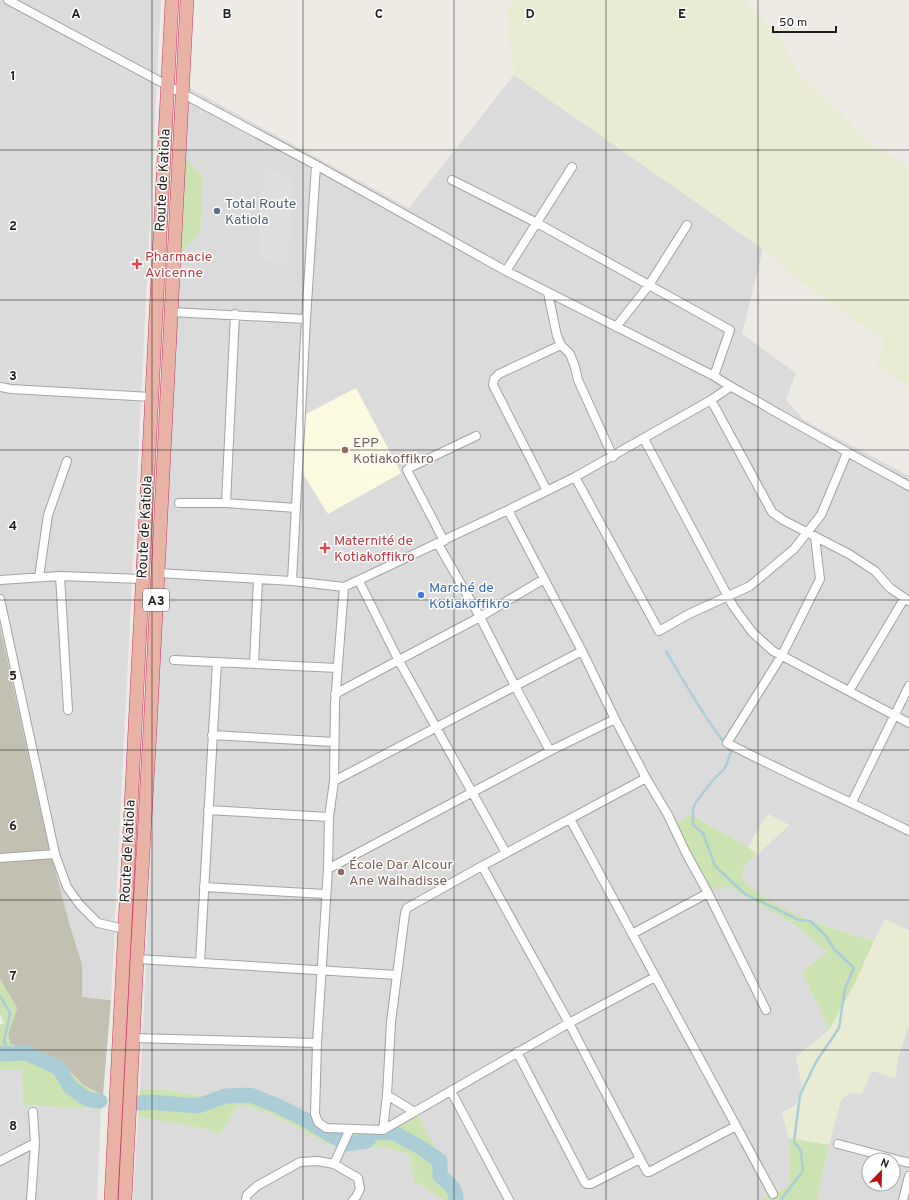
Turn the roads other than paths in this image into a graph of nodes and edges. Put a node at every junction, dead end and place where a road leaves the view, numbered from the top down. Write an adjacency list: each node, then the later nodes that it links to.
1 (8, 0): 4 (street)
2 (172, 0): 4 (highway, Route de Katiola / A3)
3 (187, 0): 5 (highway, Route de Katiola / A3)
4 (167, 86): 5 (street); 22 (highway, Route de Katiola / A3)
5 (182, 94): 6 (street); 14 (highway, Route de Katiola / A3)
6 (316, 165): 11 (street); 16 (street)
7 (572, 167): 9 (street)
8 (452, 180): 9 (street)
9 (537, 223): 11 (street); 12 (street)
10 (687, 225): 12 (street)
11 (506, 271): 13 (street)
12 (649, 285): 17 (street); 19 (street)
13 (548, 293): 17 (street); 18 (street)
14 (171, 312): 15 (street); 38 (highway, Route de Katiola / A3)
15 (236, 314): 16 (street); 33 (street)
16 (306, 319): 34 (street)
17 (616, 327): 19 (street)
18 (561, 345): 27 (street); 31 (street)
19 (714, 376): 21 (street)
20 (0, 387): 22 (street)
21 (730, 388): 23 (street); 26 (street)
22 (151, 396): 44 (highway, Route de Katiola / A3)
23 (712, 400): 25 (street); 36 (street)
24 (476, 436): 37 (street)
25 (644, 439): 27 (street); 48 (street)
26 (847, 453): 30 (street); 36 (street)
27 (613, 457): 29 (street)
28 (67, 461): 40 (street)
29 (575, 477): 31 (street); 48 (street)
30 (909, 486)
31 (547, 491): 35 (street)
32 (179, 503): 33 (street)
33 (226, 503): 34 (street)
34 (296, 508): 45 (street)
35 (508, 510): 37 (street); 42 (street)
36 (811, 535): 48 (street); 50 (street); 53 (street)
37 (441, 542): 46 (street); 51 (street)
38 (158, 573): 41 (street); 89 (highway, Route de Katiola / A3)
39 (60, 576): 40 (street); 44 (street); 63 (street)
40 (39, 577): 43 (street)
41 (258, 579): 45 (street); 57 (street)
42 (544, 579): 51 (street); 52 (street)
43 (0, 580)
44 (142, 580): 87 (highway, Route de Katiola / A3)
45 (292, 581): 47 (street)
46 (359, 581): 47 (street); 55 (street)
47 (344, 587): 58 (street)
48 (728, 596): 53 (street)
49 (0, 599): 80 (street)
50 (907, 600): 61 (street)
51 (480, 617): 55 (street); 59 (street)
52 (582, 651): 59 (street); 65 (street)
53 (782, 655): 61 (street); 74 (street)
54 (174, 660): 56 (street)
55 (399, 661): 62 (street); 67 (street)
56 (216, 662): 57 (street); 68 (street)
57 (254, 663): 58 (street)
58 (337, 668): 62 (street)
59 (515, 686): 67 (street); 70 (street)
60 (909, 686): 64 (street)
61 (849, 691): 64 (street)
62 (335, 694): 69 (street)
63 (68, 710)
64 (895, 716): 66 (street); 74 (street)
65 (615, 719): 70 (street); 71 (street)
66 (909, 723)
67 (437, 727): 72 (street); 73 (street)
68 (212, 735): 69 (street); 75 (street)
69 (334, 742): 72 (street)
70 (550, 751): 73 (street)
71 (646, 778): 77 (street); 85 (street)
72 (334, 781): 76 (street)
73 (473, 792): 79 (street); 83 (street)
74 (852, 802): 78 (street)
75 (208, 810): 76 (street); 84 (street)
76 (330, 817): 83 (street)
77 (570, 819): 79 (street); 88 (street)
78 (909, 831)
79 (506, 853): 82 (street)
80 (56, 854): 81 (street); 87 (street)
81 (0, 858)
82 (482, 866): 92 (street); 95 (street)
83 (328, 869): 86 (street)
84 (204, 887): 86 (street); 90 (street)
85 (708, 893): 88 (street); 94 (street)
86 (325, 894): 91 (street)
87 (124, 929): 115 (highway, Route de Katiola / A3)
88 (632, 934): 93 (street)
89 (137, 959): 90 (street); 96 (highway, Route de Katiola / A3)
90 (200, 963): 91 (street)
91 (322, 970): 92 (street); 97 (street)
92 (396, 975): 100 (street)
93 (655, 977): 95 (street); 103 (street)
94 (766, 1010)
95 (569, 1023): 98 (street); 108 (street)
96 (133, 1038): 97 (street); 116 (highway, Route de Katiola / A3)
97 (317, 1044): 104 (street)
98 (517, 1052): 99 (street); 108 (street)
99 (451, 1091): 101 (street); 119 (street)
100 (388, 1095): 101 (street); 105 (street)
101 (413, 1111): 105 (street)
102 (33, 1112): 106 (street)
103 (736, 1126): 108 (street); 113 (street)
104 (350, 1129): 105 (street); 111 (street)
105 (382, 1130)
106 (35, 1143): 109 (street); 114 (street)
107 (838, 1144): 110 (street)
108 (640, 1159)
109 (0, 1161)
110 (909, 1163)
111 (334, 1164): 117 (street); 118 (street)
112 (909, 1176): 120 (street)
113 (773, 1194)
114 (31, 1200)
115 (111, 1200)
116 (125, 1200)
117 (246, 1200)
118 (353, 1200)
119 (509, 1200)
120 (903, 1200)

